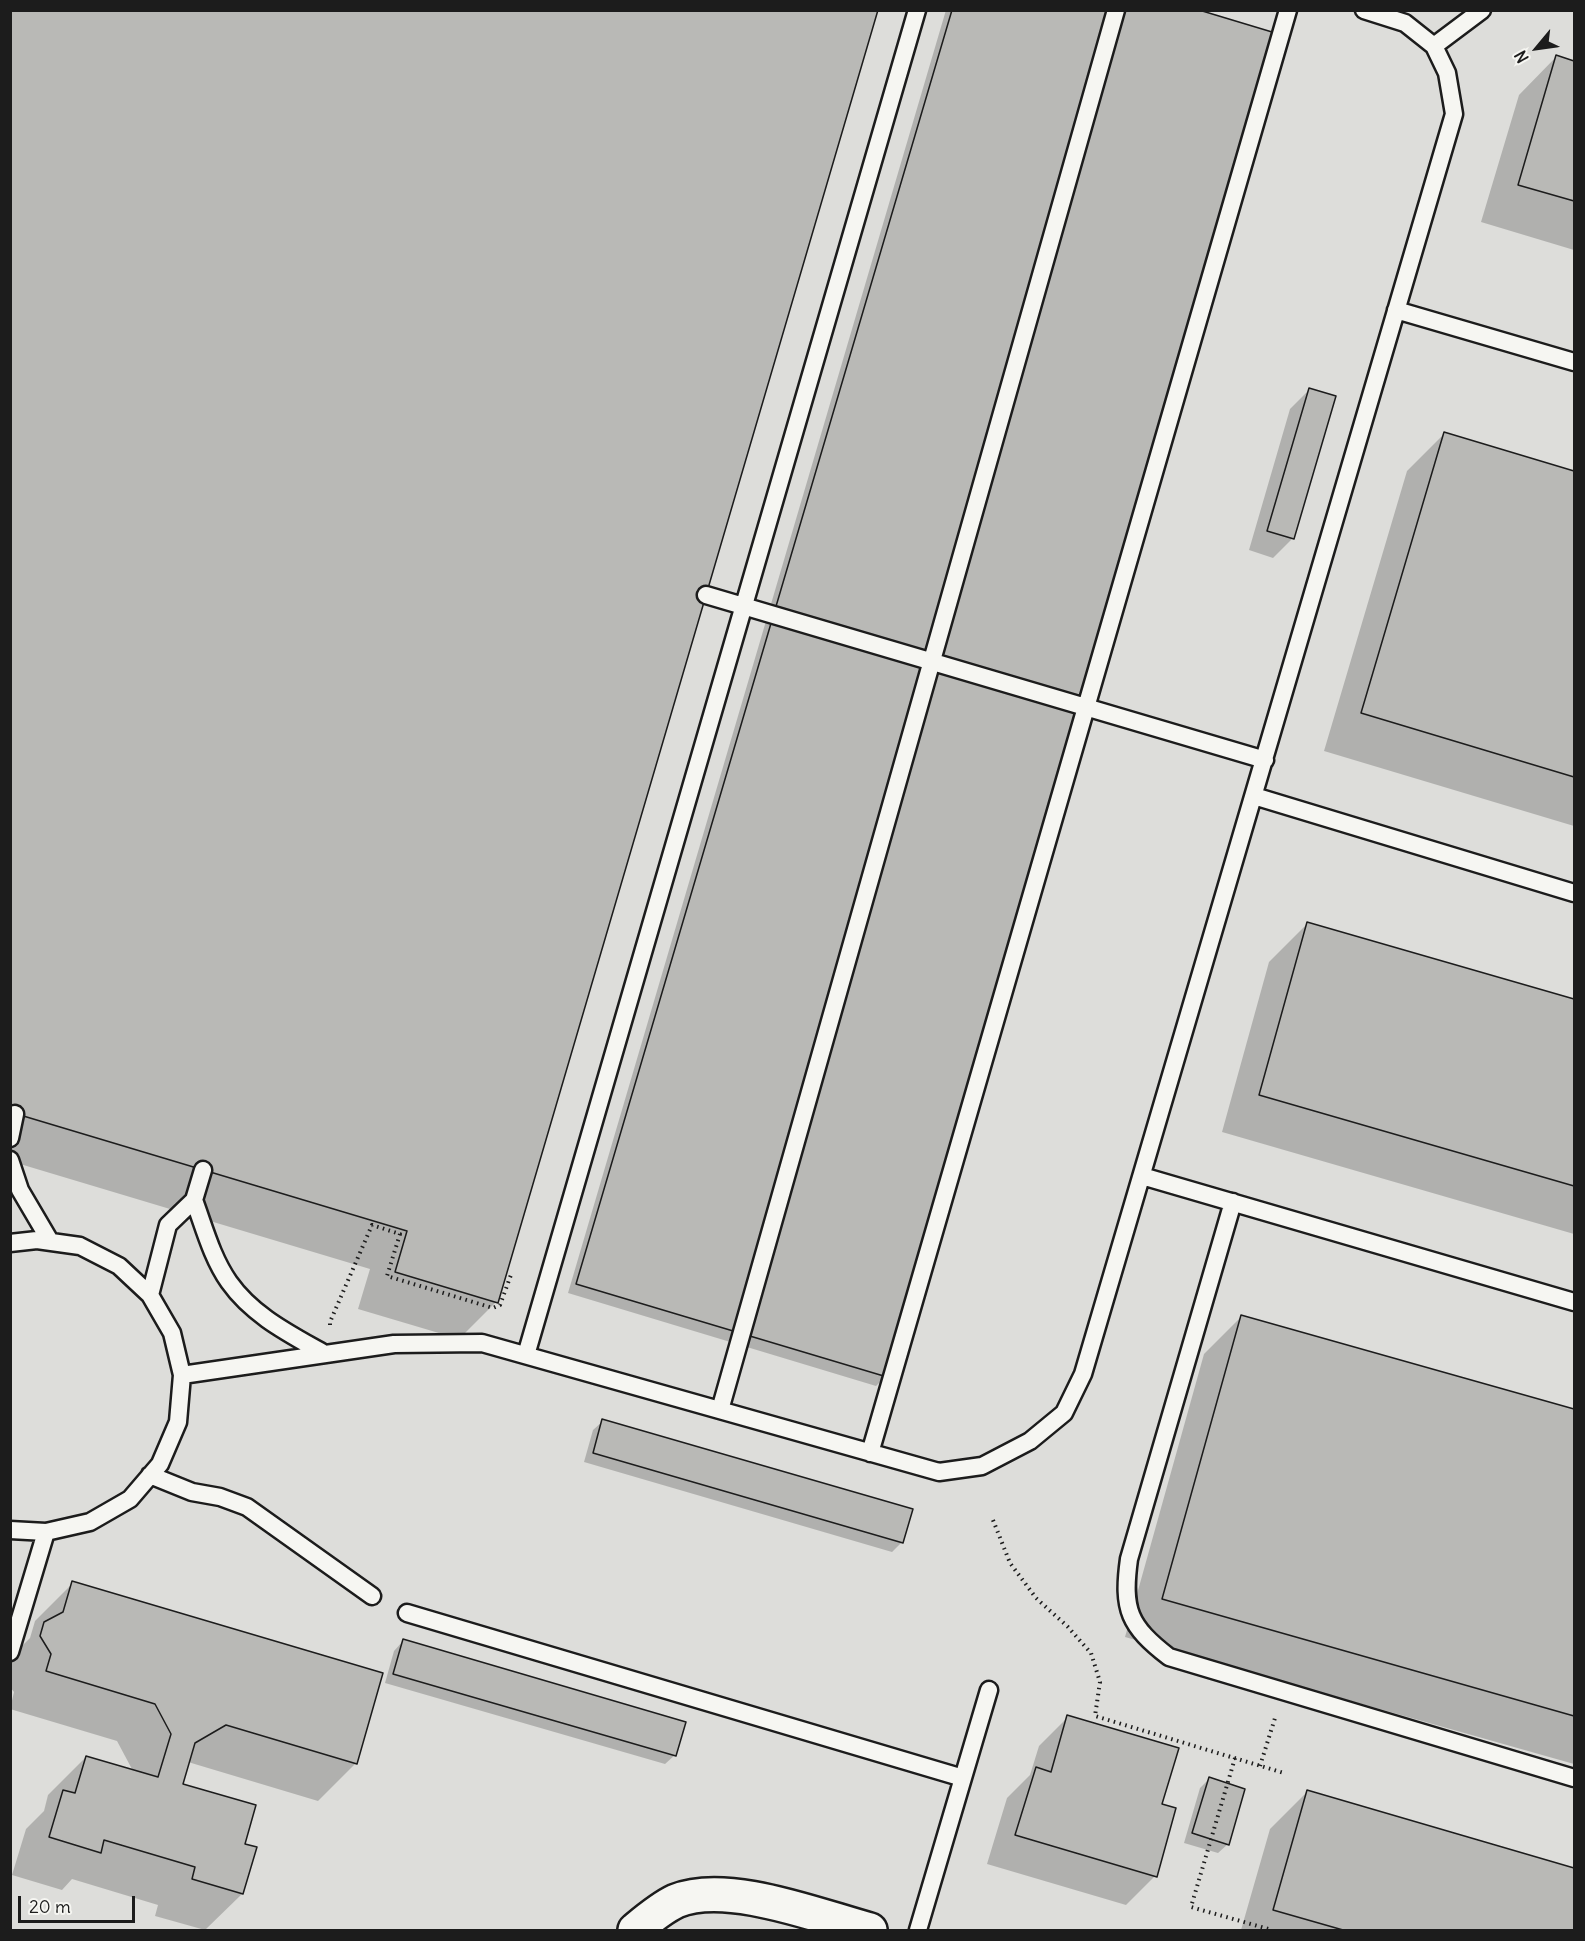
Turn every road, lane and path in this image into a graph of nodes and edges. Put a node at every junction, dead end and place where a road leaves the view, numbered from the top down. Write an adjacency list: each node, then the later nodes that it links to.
1 (917, 10): 10 (lane)
2 (1116, 10): 11 (lane)
3 (1288, 10): 12 (lane)
4 (1364, 10): 6 (lane)
5 (1482, 10): 6 (lane)
6 (1434, 46): 7 (lane)
7 (1396, 310): 8 (lane); 13 (lane)
8 (1575, 362)
9 (706, 595): 10 (lane)
10 (744, 606): 11 (lane); 30 (lane)
11 (932, 662): 12 (lane); 32 (lane)
12 (1087, 707): 13 (lane); 33 (lane)
13 (1265, 760): 14 (lane)
14 (1254, 796): 15 (lane); 20 (lane)
15 (1575, 893)
16 (15, 1114): 17 (lane)
17 (10, 1138)
18 (10, 1160): 23 (lane)
19 (203, 1170): 21 (lane)
20 (1142, 1176): 22 (lane); 33 (lane)
21 (194, 1200): 26 (lane); 29 (lane)
22 (1233, 1202): 27 (lane); 42 (lane)
23 (50, 1241): 24 (lane); 26 (lane)
24 (10, 1243)
25 (512, 1272): 28 (path)
26 (150, 1296): 31 (lane)
27 (1575, 1302)
28 (330, 1322)
29 (325, 1354): 30 (lane); 31 (lane)
30 (526, 1355): 32 (lane)
31 (182, 1375): 34 (lane)
32 (720, 1410): 33 (lane)
33 (870, 1453)
34 (150, 1475): 37 (lane); 38 (lane)
35 (993, 1520): 43 (path)
36 (10, 1530): 37 (lane)
37 (46, 1532): 40 (lane)
38 (372, 1596)
39 (406, 1613): 46 (lane)
40 (10, 1652)
41 (989, 1690): 46 (lane)
42 (1283, 1692): 44 (path); 47 (lane)
43 (1235, 1758): 44 (path); 51 (path)
44 (1260, 1766): 45 (path)
45 (1284, 1773)
46 (963, 1778): 50 (lane)
47 (1575, 1778)
48 (635, 1930): 49 (street)
49 (870, 1930)
50 (918, 1930)
51 (1272, 1930)

